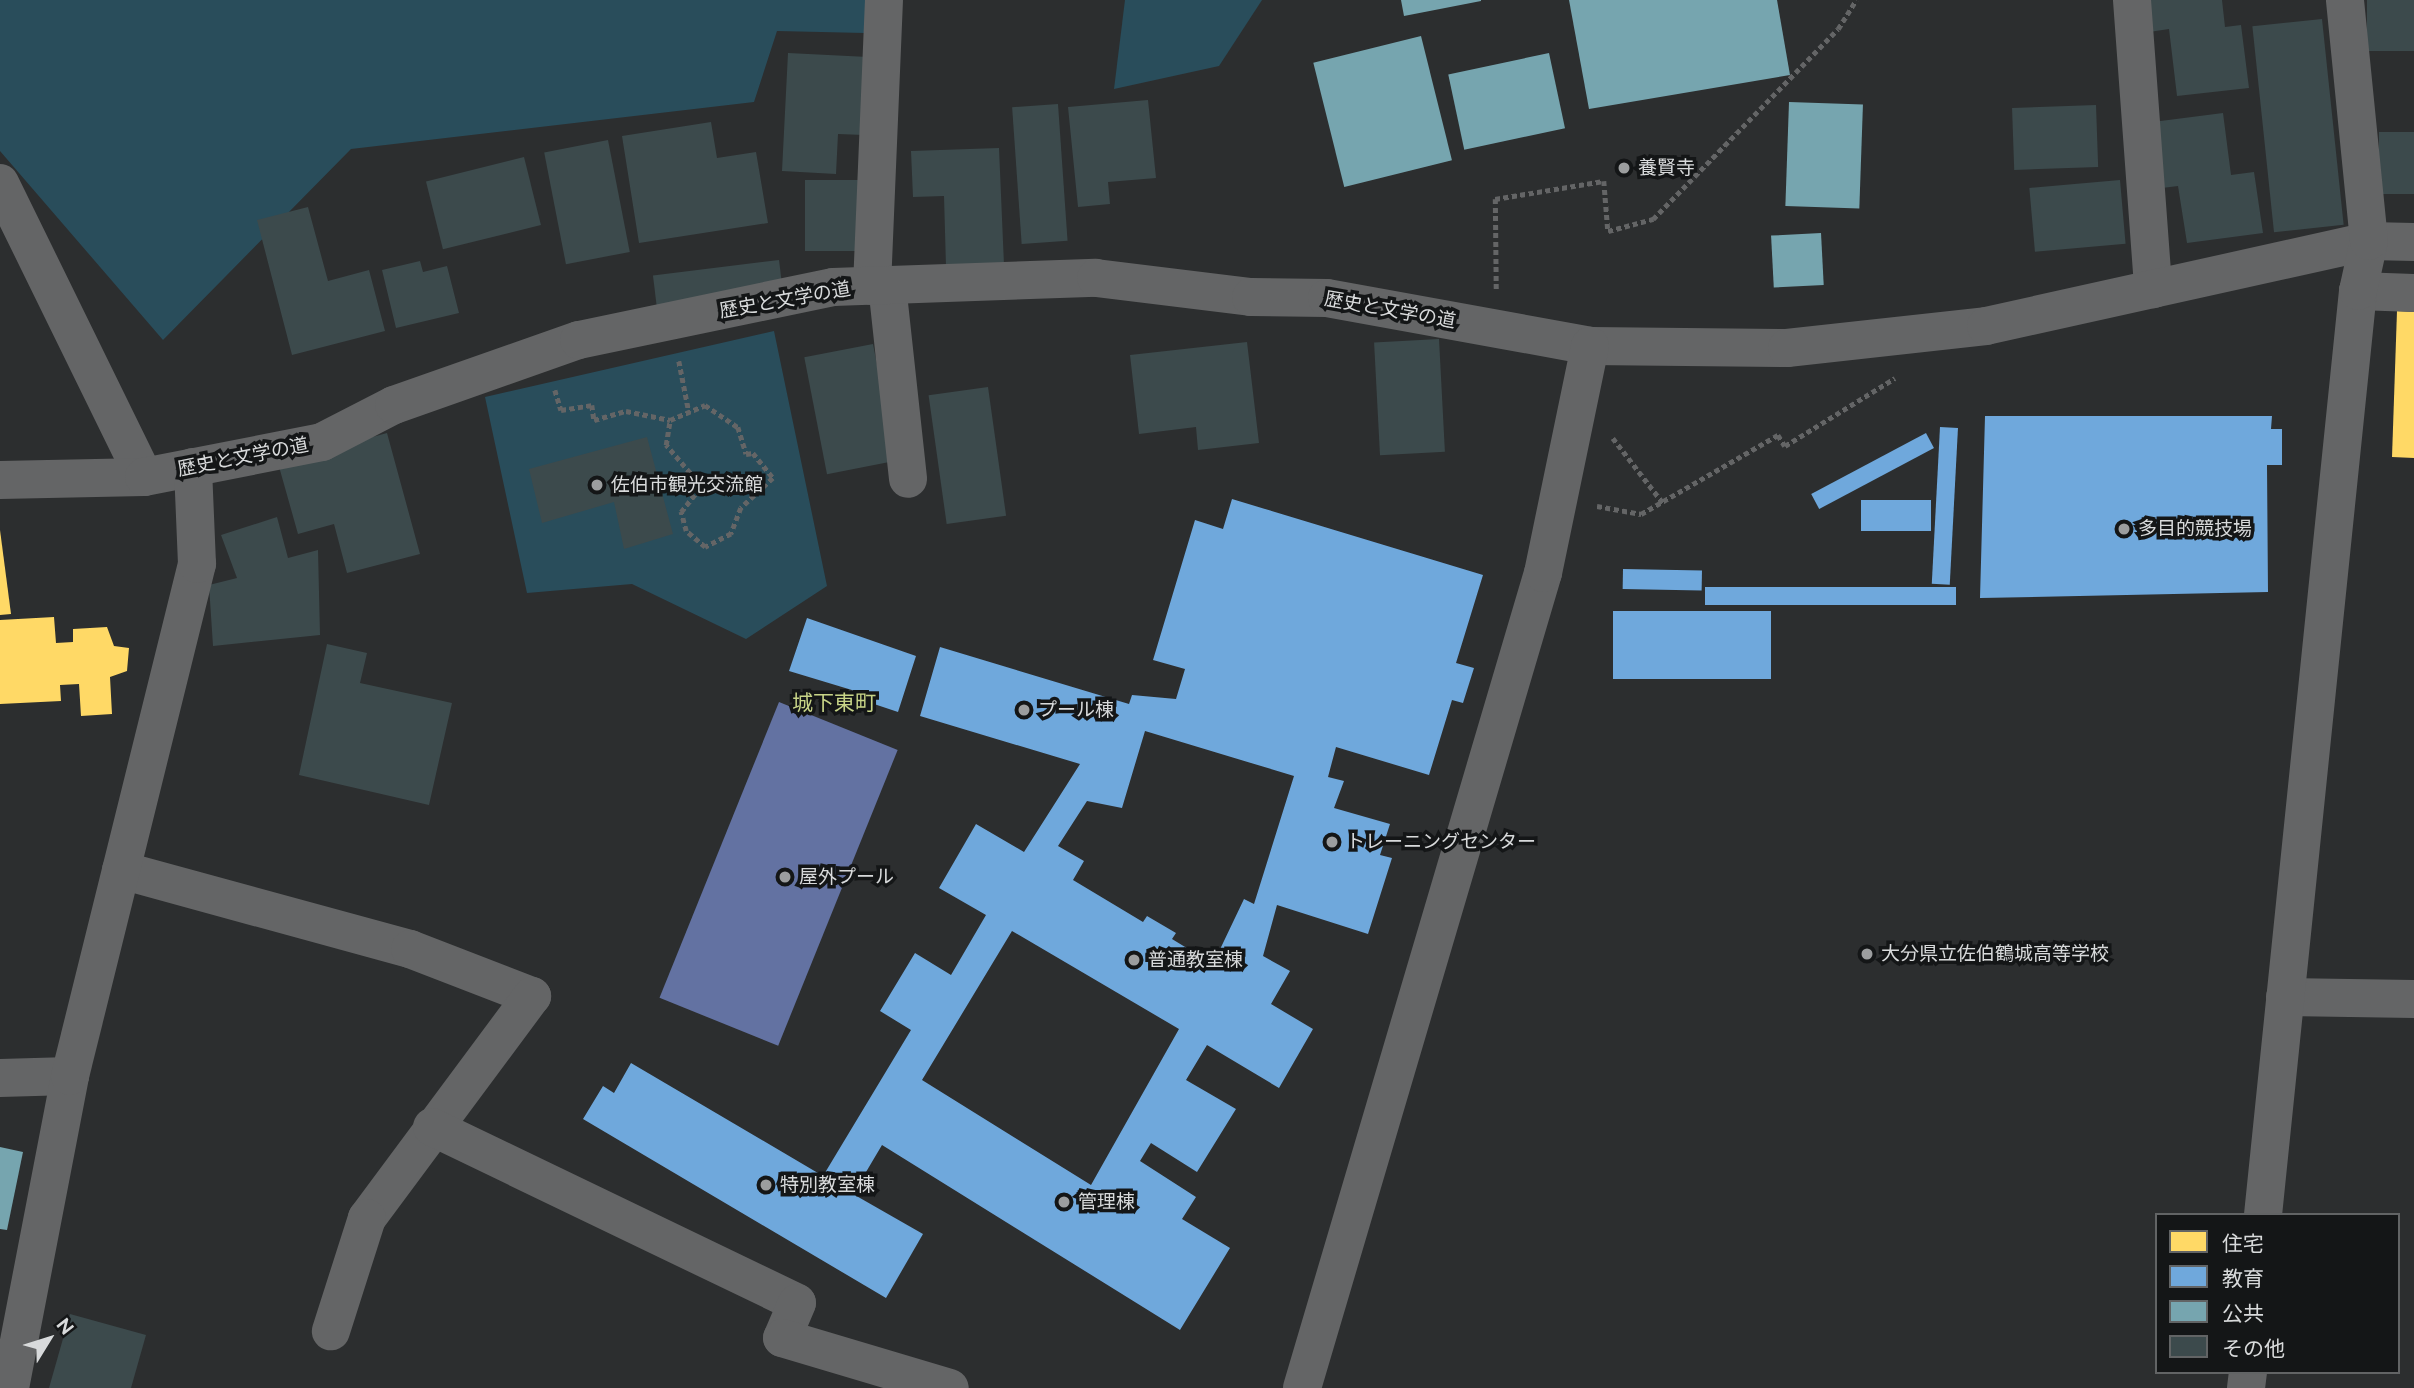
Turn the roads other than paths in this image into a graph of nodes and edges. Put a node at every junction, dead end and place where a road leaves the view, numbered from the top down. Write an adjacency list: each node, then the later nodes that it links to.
1 (884, 0): 7 (street)
2 (2132, 0): 8 (street)
3 (2344, 0): 5 (street)
4 (0, 183): 13 (street)
5 (2368, 241): 6 (street, 歴史と文学の道); 8 (street, 歴史と文学の道); 9 (street)
6 (2414, 242)
7 (880, 286): 11 (street, 歴史と文学の道); 12 (street, 歴史と文学の道); 14 (street)
8 (2152, 289): 11 (street, 歴史と文学の道)
9 (2358, 291): 10 (street); 17 (street)
10 (2414, 293)
11 (1590, 346): 26 (street)
12 (193, 467): 13 (street, 歴史と文学の道); 16 (street)
13 (144, 477): 15 (street, 歴史と文学の道)
14 (908, 479)
15 (0, 480)
16 (121, 870): 19 (street); 21 (street)
17 (2285, 997): 18 (street); 22 (street)
18 (2414, 999)
19 (70, 1076): 20 (street); 24 (street)
20 (0, 1078)
21 (432, 1127): 23 (street); 25 (street)
22 (2263, 1213)
23 (331, 1331)
24 (10, 1388)
25 (950, 1388)
26 (1302, 1388)

